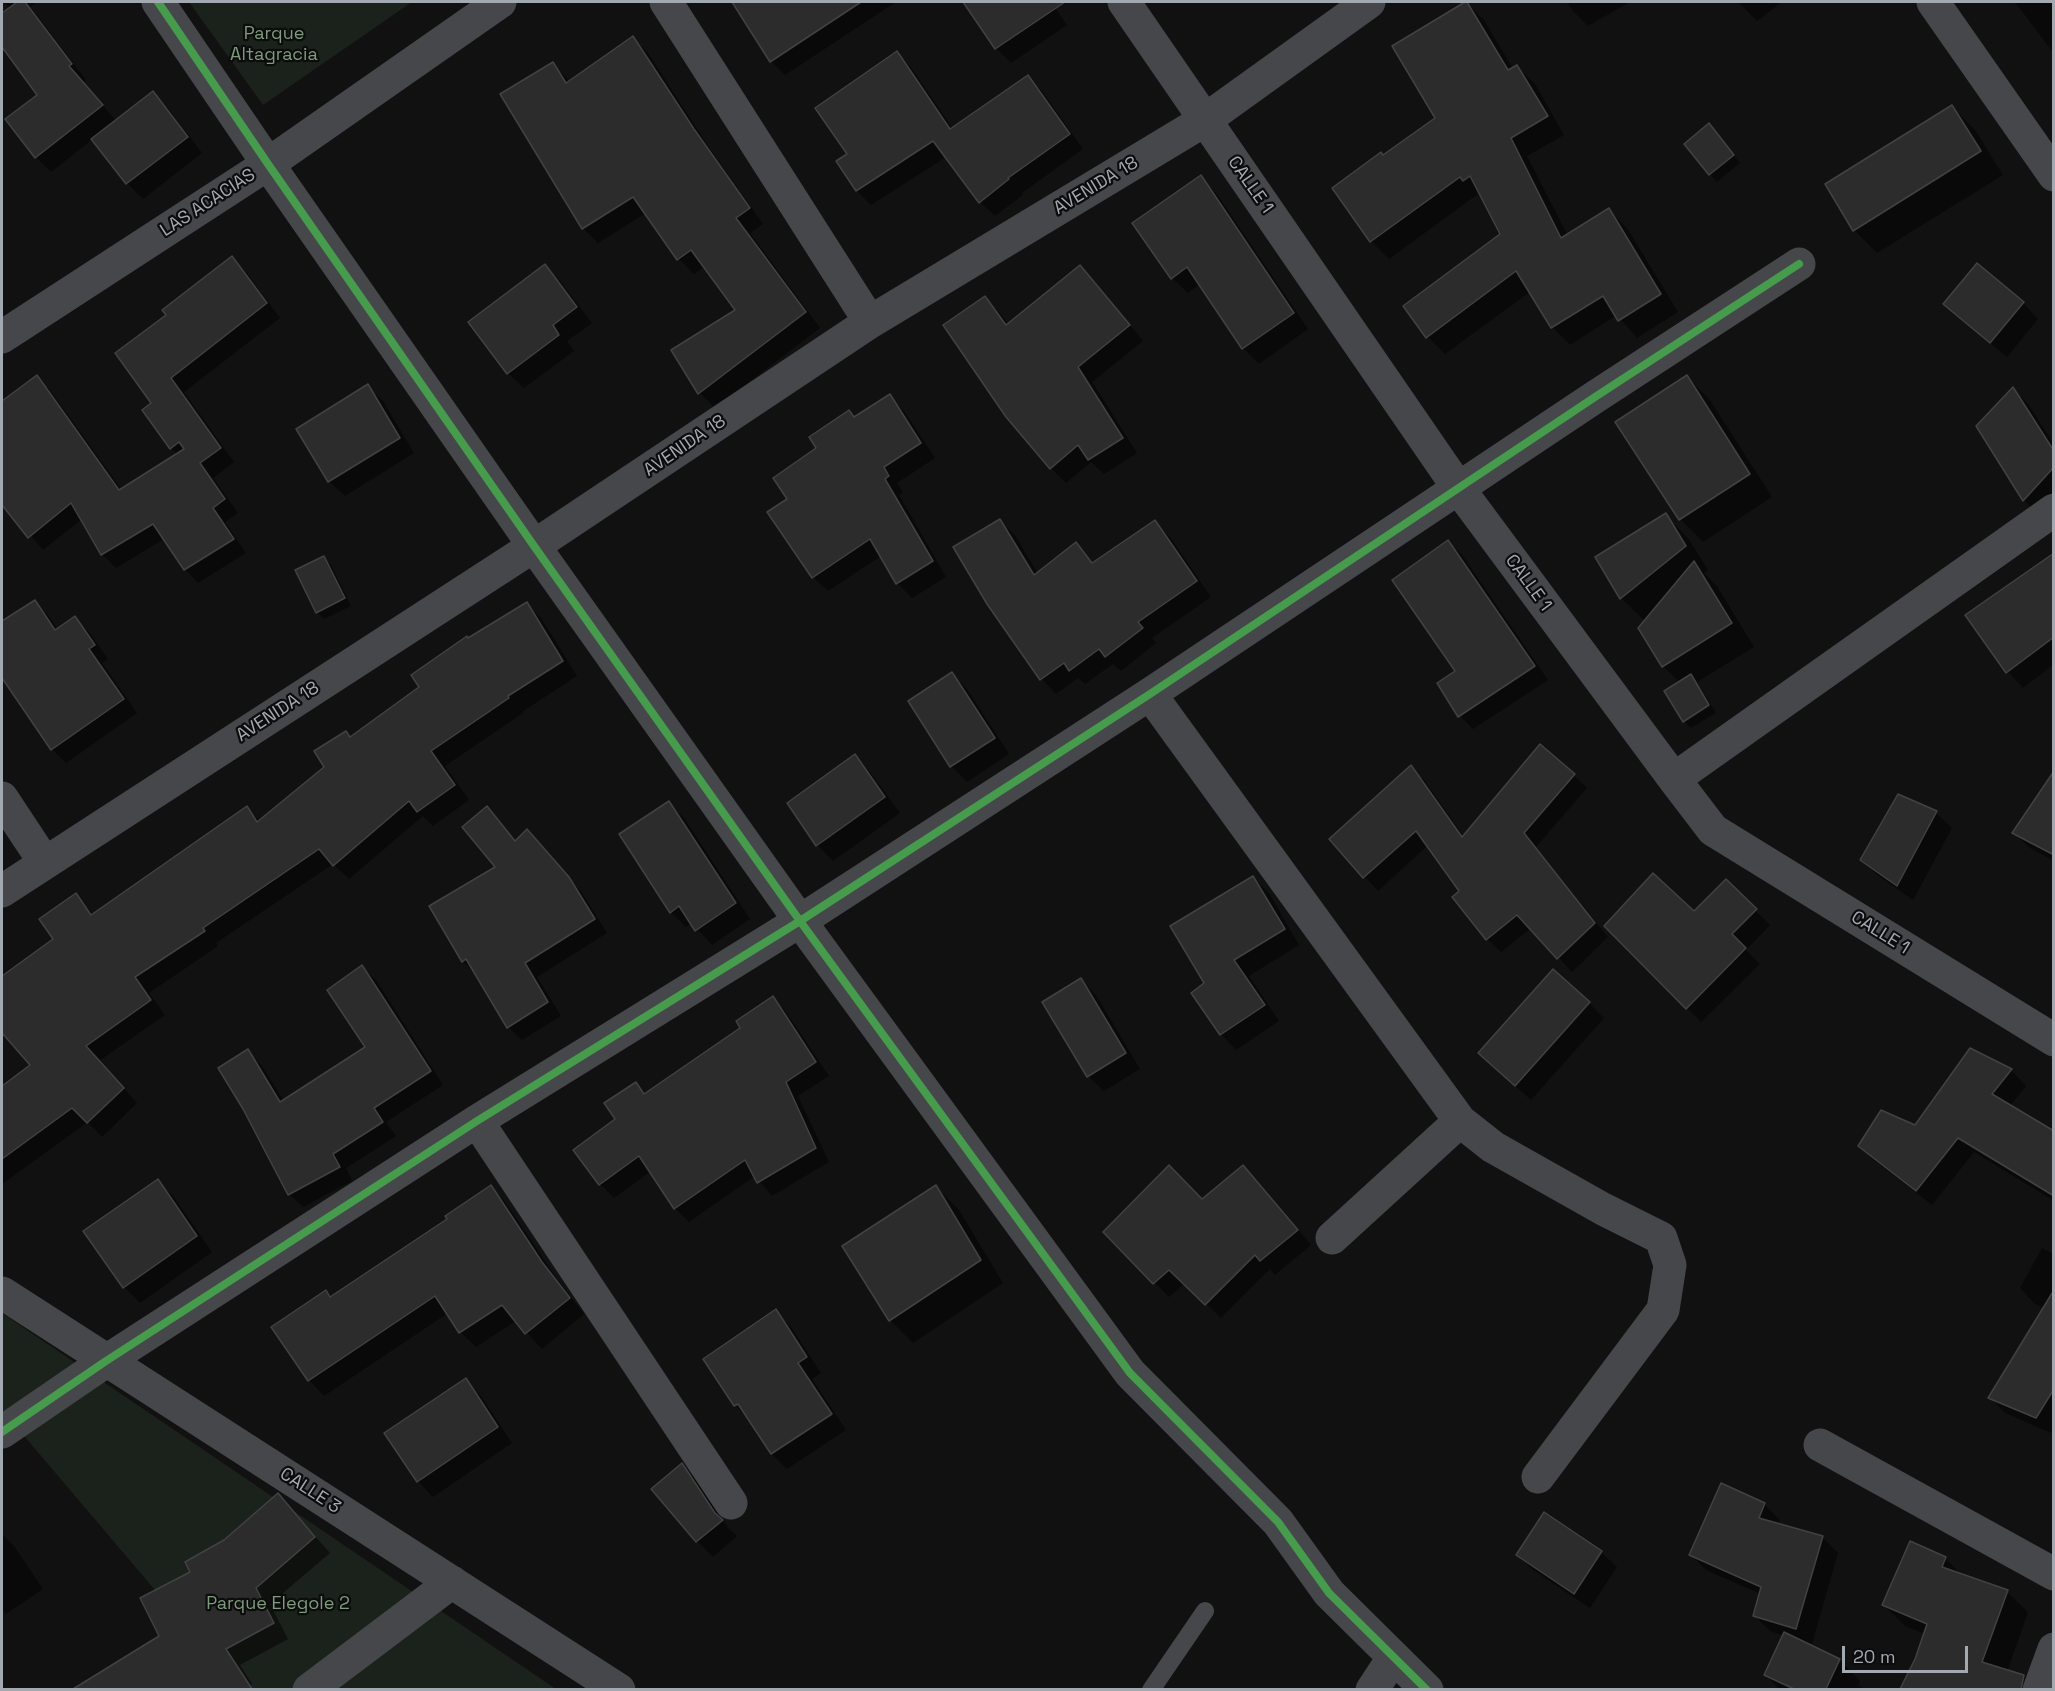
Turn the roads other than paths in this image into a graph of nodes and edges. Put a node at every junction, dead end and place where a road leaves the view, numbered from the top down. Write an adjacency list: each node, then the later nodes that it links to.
1 (158, 2): 8 (street)
2 (500, 2): 8 (street, LAS ACACIAS)
3 (666, 2): 11 (street)
4 (1124, 2): 7 (street, CALLE 1)
5 (1369, 2): 7 (street, AVENIDA 18)
6 (1933, 2): 9 (street)
7 (1205, 120): 11 (street, AVENIDA 18); 13 (street, CALLE 1)
8 (268, 164): 12 (street, LAS ACACIAS); 15 (street)
9 (2054, 175)
10 (1799, 264): 13 (street)
11 (870, 322): 15 (street, AVENIDA 18)
12 (2, 337)
13 (1459, 489): 16 (street); 17 (street, CALLE 1)
14 (2054, 510): 17 (street)
15 (534, 546): 19 (street, AVENIDA 18); 21 (street)
16 (1150, 694): 21 (street); 24 (street)
17 (1674, 779): 22 (street, CALLE 1)
18 (2, 798): 19 (street)
19 (45, 863): 20 (street, AVENIDA 18)
20 (2, 891)
21 (800, 921): 23 (street); 36 (street)
22 (2054, 1040)
23 (477, 1121): 27 (street); 31 (street)
24 (1460, 1121): 25 (street); 30 (street)
25 (1332, 1238)
26 (2, 1293): 27 (street, CALLE 3)
27 (106, 1361): 28 (street); 33 (street, CALLE 3)
28 (2, 1432)
29 (1820, 1445): 32 (street)
30 (1538, 1477)
31 (731, 1503)
32 (2054, 1574)
33 (452, 1582): 37 (street); 38 (street, CALLE 3)
34 (1205, 1611): 39 (lane)
35 (2054, 1649): 42 (street)
36 (1394, 1658): 40 (street); 41 (street)
37 (309, 1689)
38 (619, 1689)
39 (1151, 1689)
40 (1372, 1689)
41 (1427, 1689)
42 (2039, 1689)

